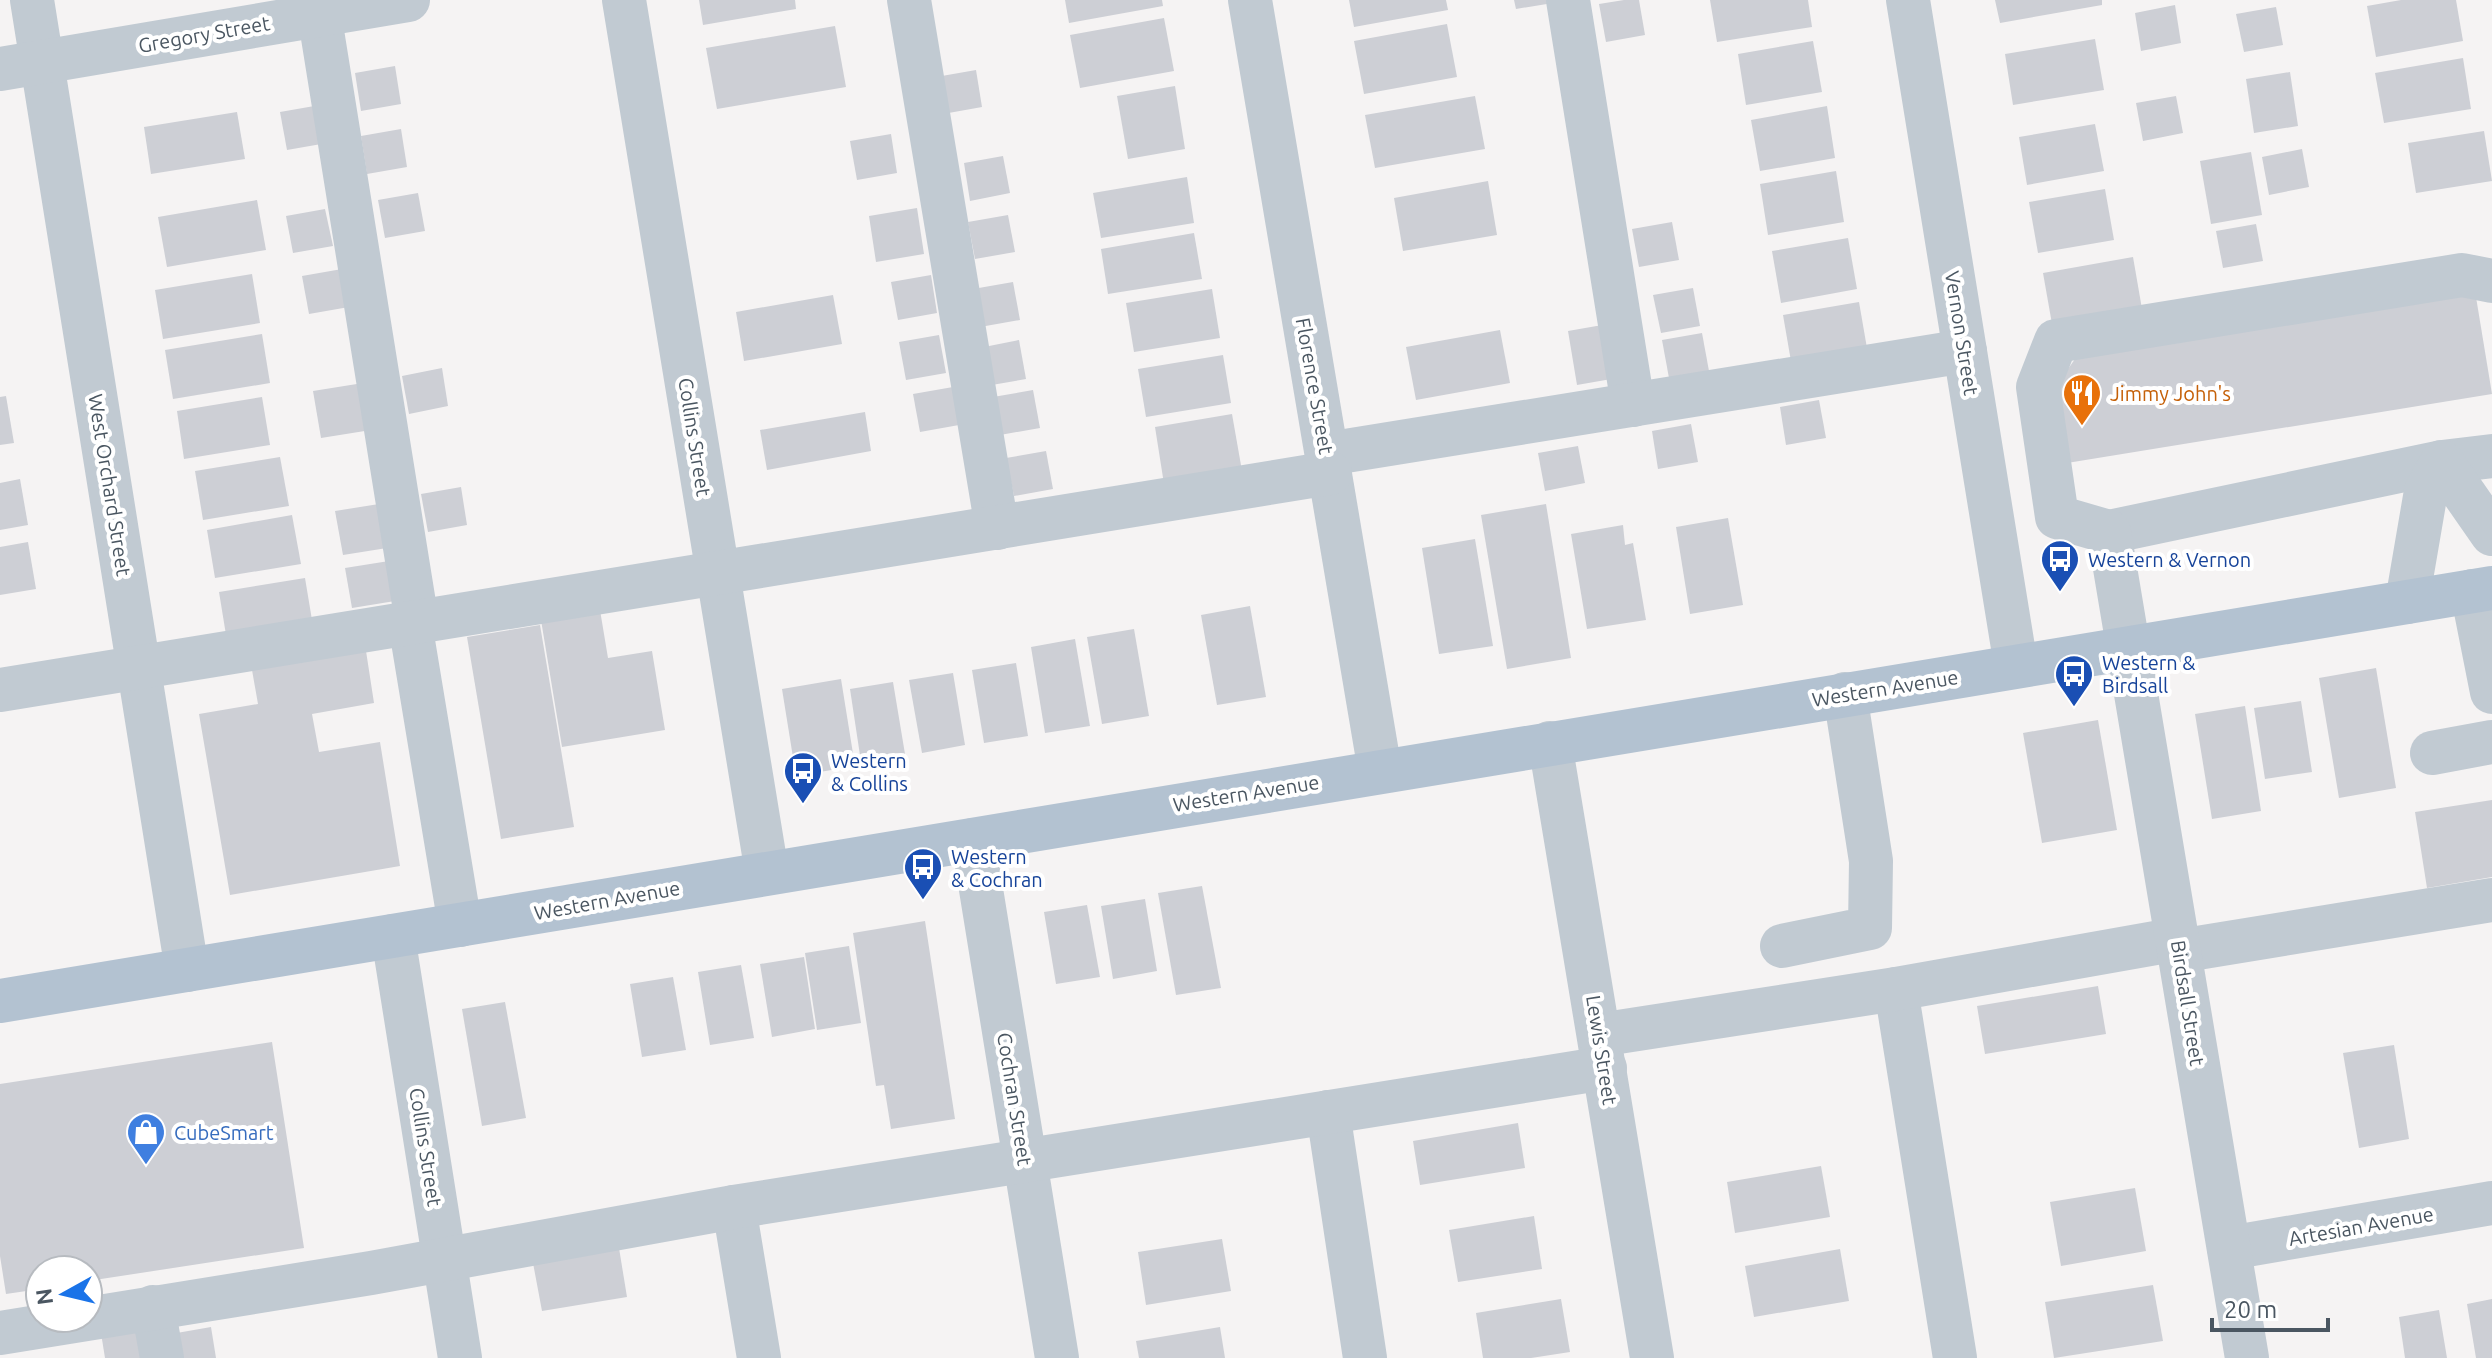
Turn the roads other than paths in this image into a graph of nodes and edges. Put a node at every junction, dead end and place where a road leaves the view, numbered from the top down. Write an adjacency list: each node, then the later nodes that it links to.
1 (32, 0): 9 (street, West Orchard Street)
2 (408, 0): 8 (street, Gregory Street)
3 (624, 0): 20 (street, Collins Street)
4 (909, 0): 17 (street)
5 (1250, 0): 16 (street, Florence Street)
6 (1568, 0): 13 (street)
7 (1908, 0): 12 (street, Vernon Street)
8 (318, 8): 9 (street, Gregory Street); 23 (street)
9 (43, 62): 10 (street, Gregory Street); 25 (street, West Orchard Street)
10 (0, 69)
11 (2492, 281): 18 (street)
12 (1965, 351): 13 (street); 26 (street, Vernon Street)
13 (1633, 405): 16 (street)
14 (2492, 456): 15 (street)
15 (2442, 462): 18 (street); 19 (street); 22 (street)
16 (1328, 464): 17 (street); 33 (street, Florence Street)
17 (997, 528): 20 (street)
18 (2109, 532): 24 (street, Birdsall Street)
19 (2492, 534)
20 (718, 574): 23 (street); 35 (street, Collins Street)
21 (2482, 590): 22 (main road, Western Avenue); 28 (street)
22 (2407, 602): 24 (main road, Western Avenue)
23 (414, 622): 25 (street); 37 (street)
24 (2129, 648): 26 (main road, Western Avenue); 39 (street, Birdsall Street)
25 (139, 666): 27 (street); 41 (street, West Orchard Street)
26 (2016, 666): 29 (main road, Western Avenue)
27 (0, 690)
28 (2492, 692)
29 (1845, 694): 31 (main road, Western Avenue); 40 (street)
30 (2492, 742): 32 (street)
31 (1550, 743): 33 (main road, Western Avenue); 44 (street, Lewis Street)
32 (2432, 753)
33 (1380, 771): 34 (main road, Western Avenue)
34 (973, 840): 35 (main road, Western Avenue); 46 (street, Cochran Street)
35 (767, 873): 37 (main road, Western Avenue)
36 (2492, 900): 39 (street)
37 (460, 925): 38 (main road, Western Avenue)
38 (393, 936): 41 (main road, Western Avenue); 50 (street, Collins Street)
39 (2179, 945): 42 (street); 49 (street, Birdsall Street)
40 (1782, 946)
41 (187, 970): 43 (main road, Western Avenue)
42 (1896, 989): 44 (street); 59 (street)
43 (0, 1001)
44 (1602, 1051): 45 (street); 58 (street, Lewis Street)
45 (1328, 1112): 46 (street); 57 (street)
46 (1025, 1161): 48 (street); 56 (street, Cochran Street)
47 (2492, 1203): 49 (street, Artesian Avenue)
48 (734, 1207): 50 (street); 55 (street)
49 (2229, 1248): 60 (street, Birdsall Street)
50 (444, 1261): 51 (street); 54 (street, Collins Street)
51 (153, 1307): 52 (street); 53 (street)
52 (0, 1333)
53 (162, 1358)
54 (460, 1358)
55 (759, 1358)
56 (1057, 1358)
57 (1365, 1358)
58 (1652, 1358)
59 (1955, 1358)
60 (2247, 1358)

